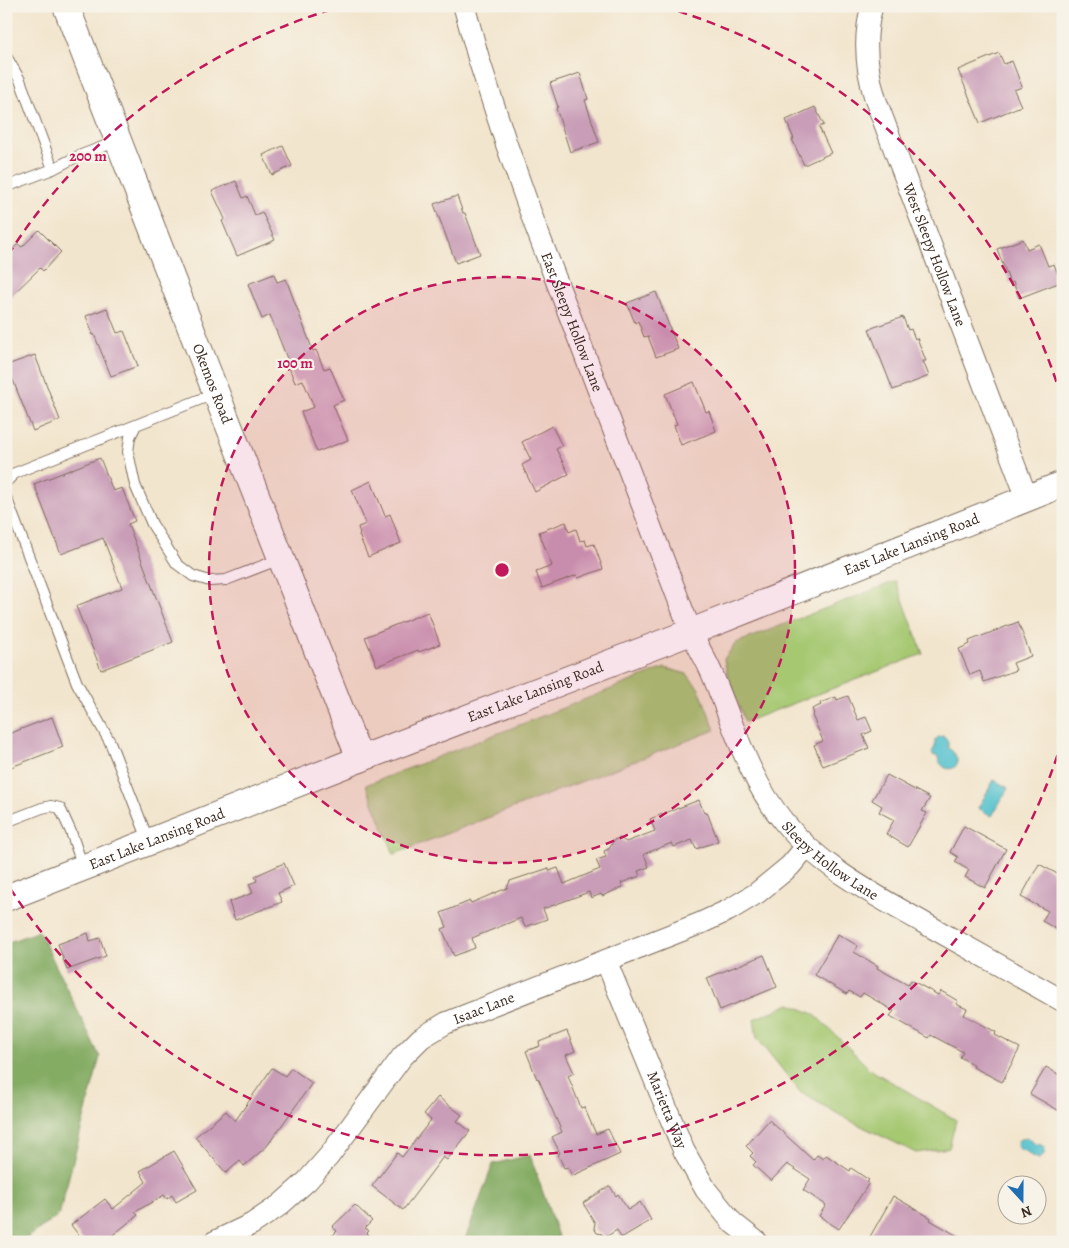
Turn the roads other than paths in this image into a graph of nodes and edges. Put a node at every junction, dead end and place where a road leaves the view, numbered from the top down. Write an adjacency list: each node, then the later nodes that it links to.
1 (66, 6): 5 (street, Okemos Road)
2 (464, 6): 15 (street, East Sleepy Hollow Lane)
3 (872, 6): 13 (street, West Sleepy Hollow Lane)
4 (6, 56): 6 (lane)
5 (118, 141): 6 (lane); 8 (street, Okemos Road)
6 (53, 169): 7 (lane)
7 (6, 187)
8 (216, 393): 9 (lane); 14 (street, Okemos Road)
9 (136, 425): 10 (lane); 14 (lane)
10 (6, 482)
11 (1063, 484): 13 (street, East Lake Lansing Road)
12 (6, 497): 18 (lane)
13 (1027, 498): 15 (street, East Lake Lansing Road)
14 (281, 558): 16 (street, Okemos Road)
15 (691, 632): 16 (street, East Lake Lansing Road); 19 (street, Sleepy Hollow Lane)
16 (360, 759): 18 (street, East Lake Lansing Road)
17 (6, 822): 20 (lane)
18 (149, 842): 20 (street, East Lake Lansing Road)
19 (806, 847): 22 (street, Isaac Lane); 23 (street, Sleepy Hollow Lane)
20 (83, 868): 21 (street, East Lake Lansing Road)
21 (6, 898)
22 (606, 961): 24 (street, Isaac Lane); 25 (street, Marietta Way)
23 (1063, 1001)
24 (214, 1242)
25 (757, 1242)

